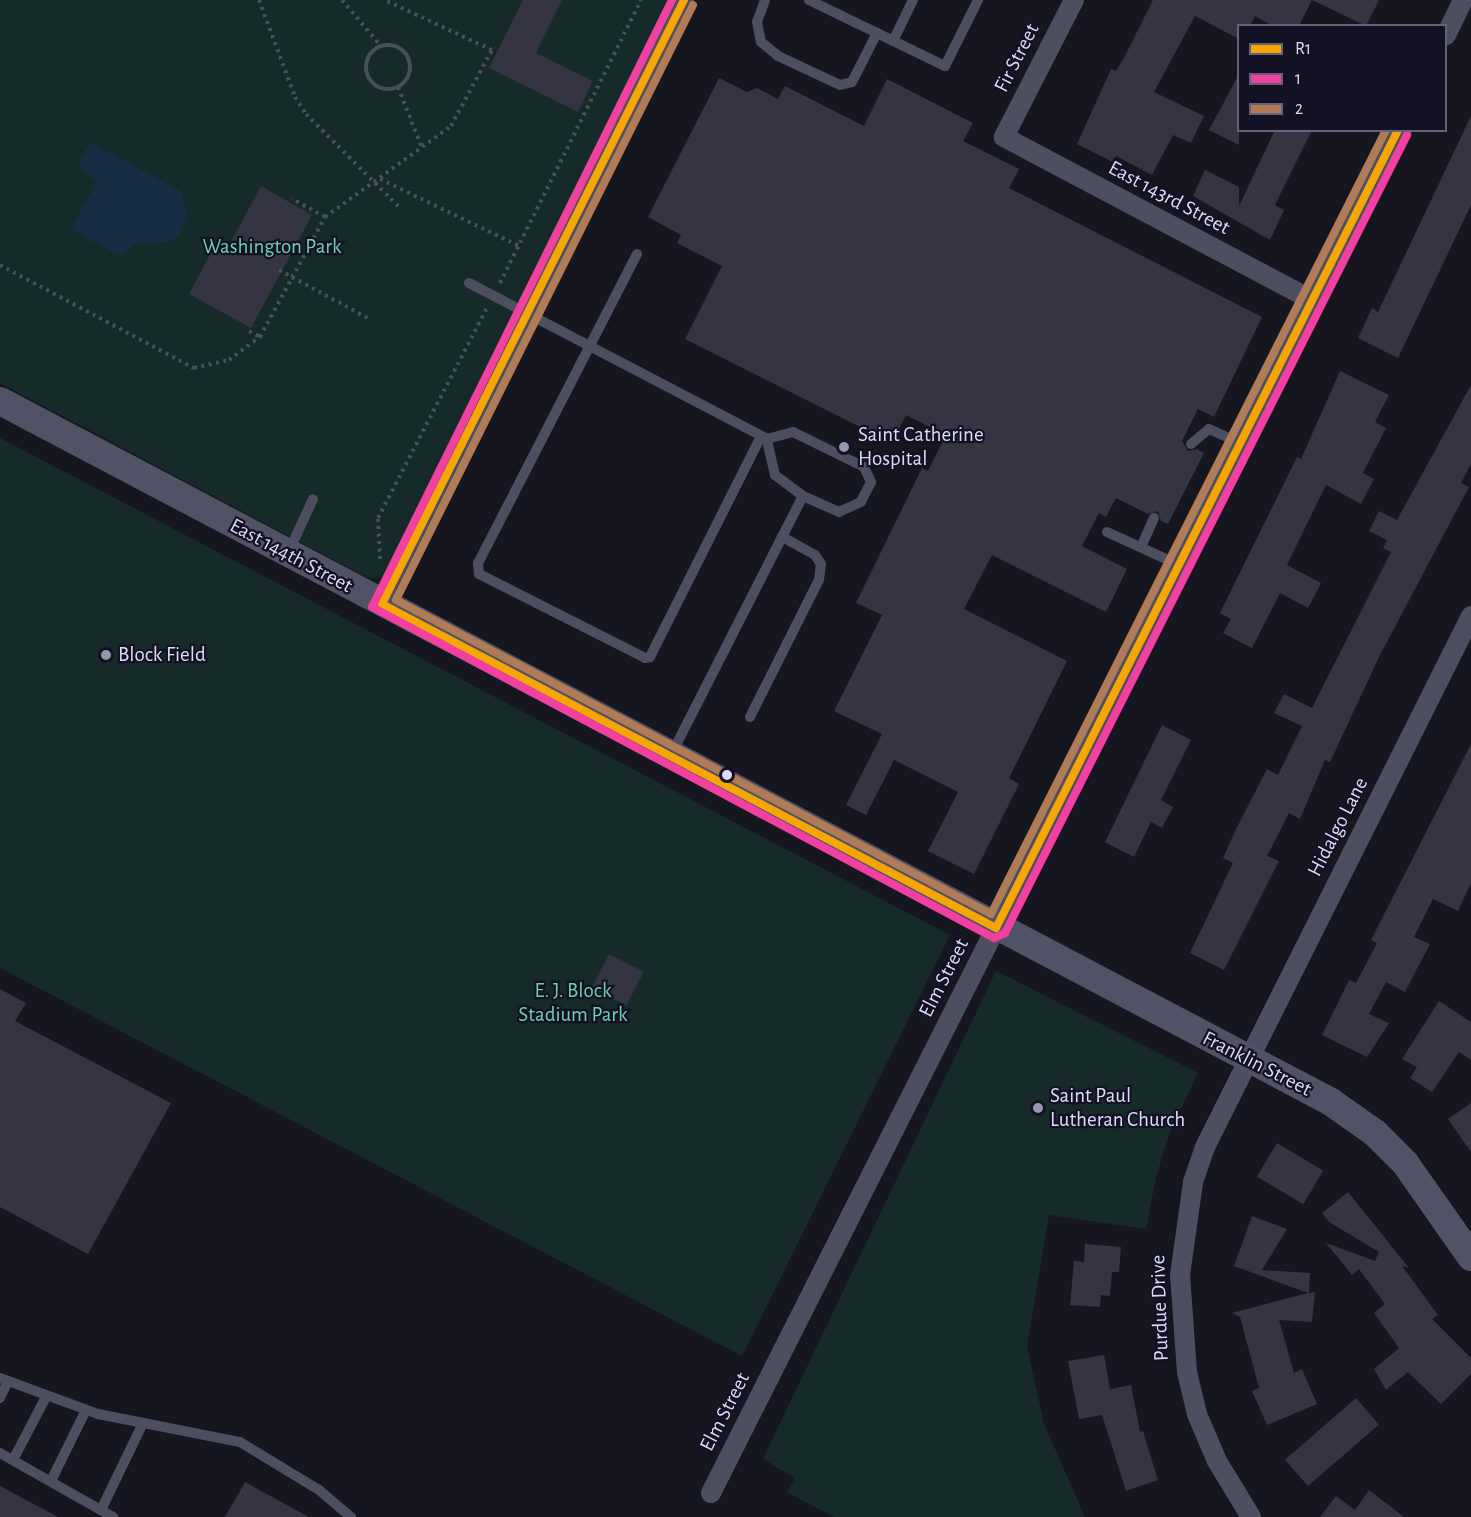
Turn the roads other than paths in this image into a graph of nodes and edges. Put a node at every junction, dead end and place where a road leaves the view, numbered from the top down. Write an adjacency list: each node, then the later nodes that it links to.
1 (684, 0): 17 (street)
2 (765, 0): 9 (lane)
3 (809, 0): 8 (lane)
4 (913, 0): 11 (lane)
5 (978, 0): 11 (lane)
6 (1074, 0): 13 (street, Fir Street)
7 (1463, 0): 10 (street)
8 (828, 4): 9 (lane)
9 (877, 33): 11 (lane)
10 (1447, 33)
11 (893, 41)
12 (1397, 132): 16 (street, Elm Street)
13 (1004, 137): 16 (street, East 143rd Street)
14 (637, 254): 18 (lane)
15 (469, 283): 17 (lane)
16 (1312, 300): 21 (street, Elm Street)
17 (526, 315): 18 (lane); 31 (street)
18 (588, 348): 20 (lane); 20 (lane)
19 (0, 401): 29 (street, East 144th Street)
20 (764, 438): 23 (lane); 23 (lane)
21 (1240, 443): 22 (lane); 30 (street, Elm Street)
22 (1191, 444)
23 (803, 496): 27 (lane)
24 (313, 500): 29 (lane)
25 (1154, 518): 28 (lane)
26 (1107, 532): 28 (lane)
27 (782, 537): 33 (lane); 34 (lane)
28 (1141, 547): 30 (lane)
29 (287, 554): 31 (street, East 144th Street)
30 (1179, 566): 35 (street, Elm Street)
31 (382, 604): 34 (street, East 144th Street)
32 (1471, 616): 36 (street, Hidalgo Lane)
33 (750, 717)
34 (670, 756): 35 (street, East 144th Street)
35 (996, 928): 36 (street, Franklin Street); 46 (street, Elm Street)
36 (1248, 1060): 37 (street, Franklin Street); 50 (street, Purdue Drive)
37 (1471, 1257)
38 (4, 1380): 39 (lane); 40 (lane)
39 (46, 1396): 41 (lane); 44 (lane)
40 (0, 1398)
41 (86, 1410): 42 (lane); 45 (lane)
42 (143, 1423): 47 (lane); 49 (lane)
43 (0, 1453): 44 (lane)
44 (13, 1460): 45 (lane)
45 (51, 1481): 47 (lane)
46 (711, 1493)
47 (101, 1510): 48 (lane)
48 (113, 1517)
49 (351, 1517)
50 (1251, 1517)

